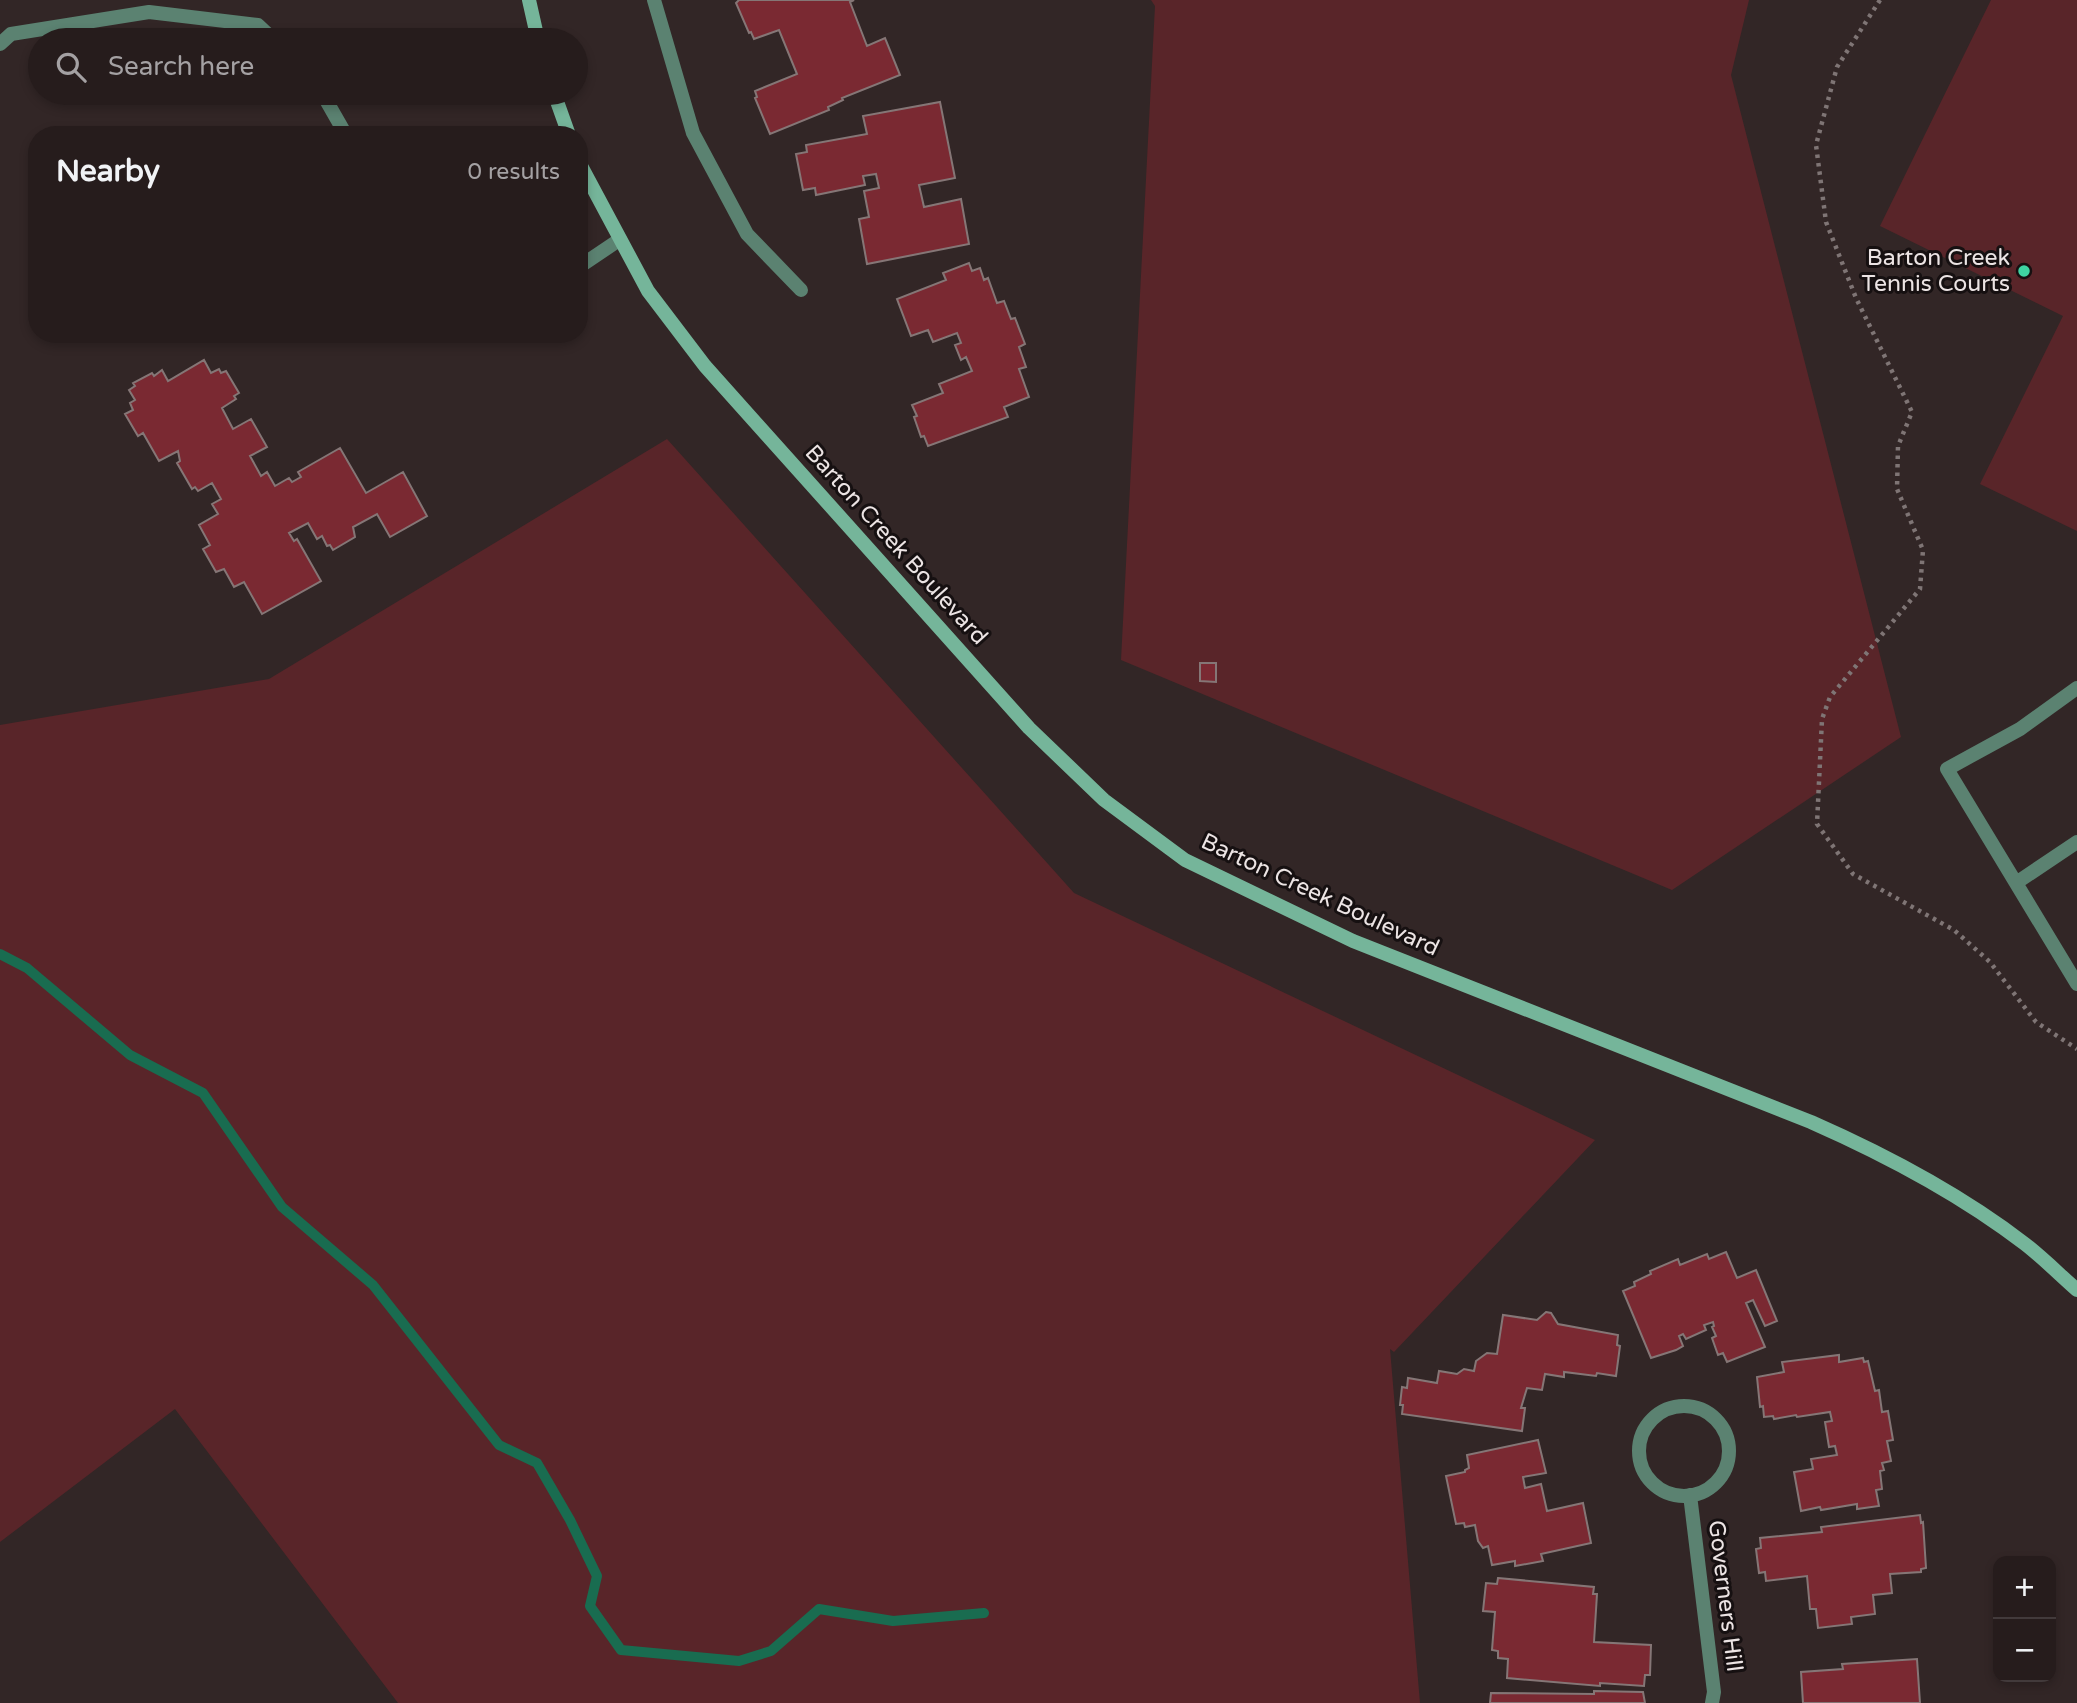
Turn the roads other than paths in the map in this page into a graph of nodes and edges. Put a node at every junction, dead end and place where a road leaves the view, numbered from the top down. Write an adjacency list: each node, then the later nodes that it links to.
1 (529, 0): 5 (street)
2 (654, 0): 15 (street)
3 (49, 28): 4 (street)
4 (261, 28)
5 (535, 28)
6 (28, 31): 7 (street)
7 (0, 44)
8 (329, 105): 10 (street)
9 (558, 105): 11 (street)
10 (340, 126)
11 (566, 126)
12 (588, 180): 13 (street, Barton Creek Boulevard)
13 (619, 240): 14 (street); 20 (street, Barton Creek Boulevard)
14 (588, 261)
15 (801, 290)
16 (2077, 688): 18 (street)
17 (2077, 842): 18 (street)
18 (2016, 883): 19 (street)
19 (2077, 984)
20 (2077, 1290)
21 (1689, 1495): 21 (street, Governers Hill); 22 (street, Governers Hill)
22 (1712, 1703)

